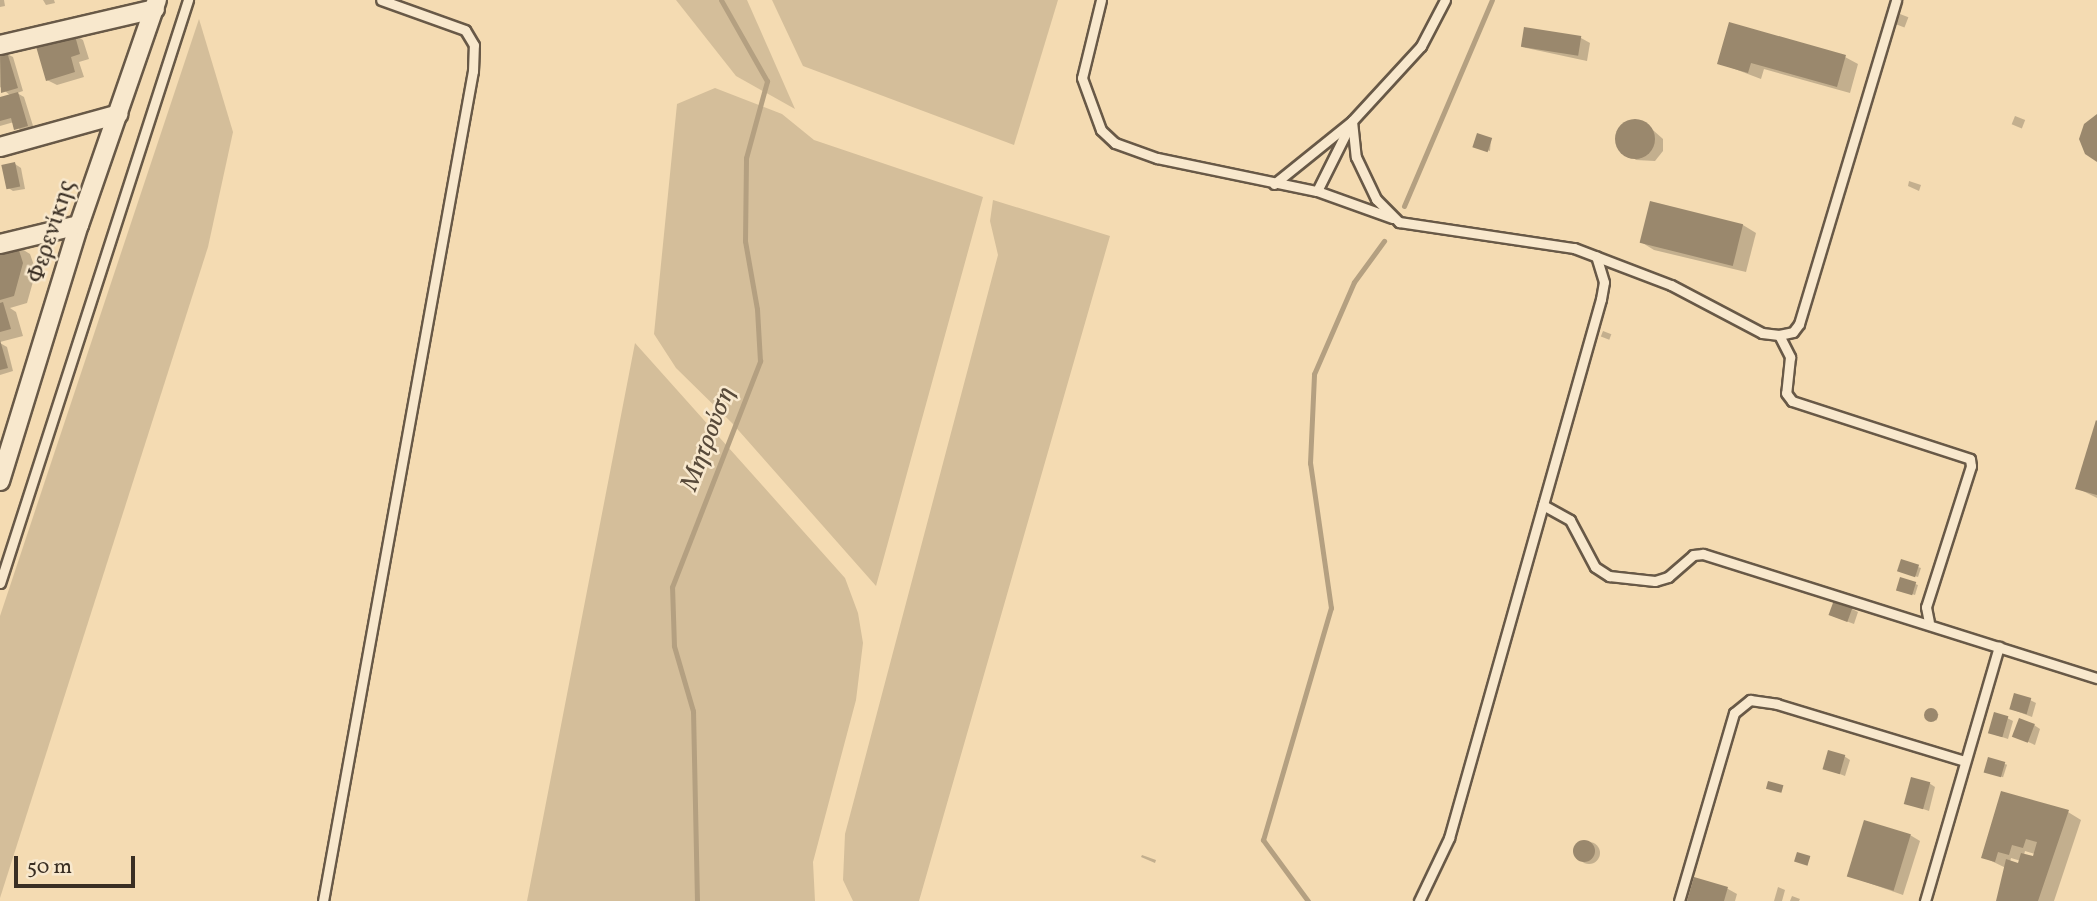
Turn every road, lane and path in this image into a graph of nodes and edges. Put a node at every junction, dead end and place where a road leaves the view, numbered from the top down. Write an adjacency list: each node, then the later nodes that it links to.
1 (188, 0): 20 (lane)
2 (381, 0): 25 (lane)
3 (1101, 0): 11 (lane)
4 (1444, 0): 9 (lane)
5 (1896, 0): 17 (lane)
6 (156, 4): 7 (street); 8 (street, Φερενίκης)
7 (0, 45)
8 (119, 114): 10 (street); 14 (street, Φερενίκης)
9 (1352, 121): 11 (lane); 12 (lane); 13 (lane)
10 (0, 146)
11 (1274, 184): 12 (lane)
12 (1317, 191): 13 (lane)
13 (1399, 222): 16 (lane)
14 (79, 225): 15 (street); 18 (street, Φερενίκης)
15 (0, 244)
16 (1596, 256): 17 (lane); 19 (lane)
17 (1779, 335): 21 (lane)
18 (0, 481)
19 (1543, 505): 21 (lane); 26 (lane)
20 (0, 583)
21 (1929, 622): 22 (lane)
22 (1999, 646): 23 (lane); 24 (lane)
23 (2097, 678)
24 (1965, 761): 27 (lane); 28 (lane)
25 (323, 901)
26 (1419, 901)
27 (1679, 901)
28 (1925, 901)

